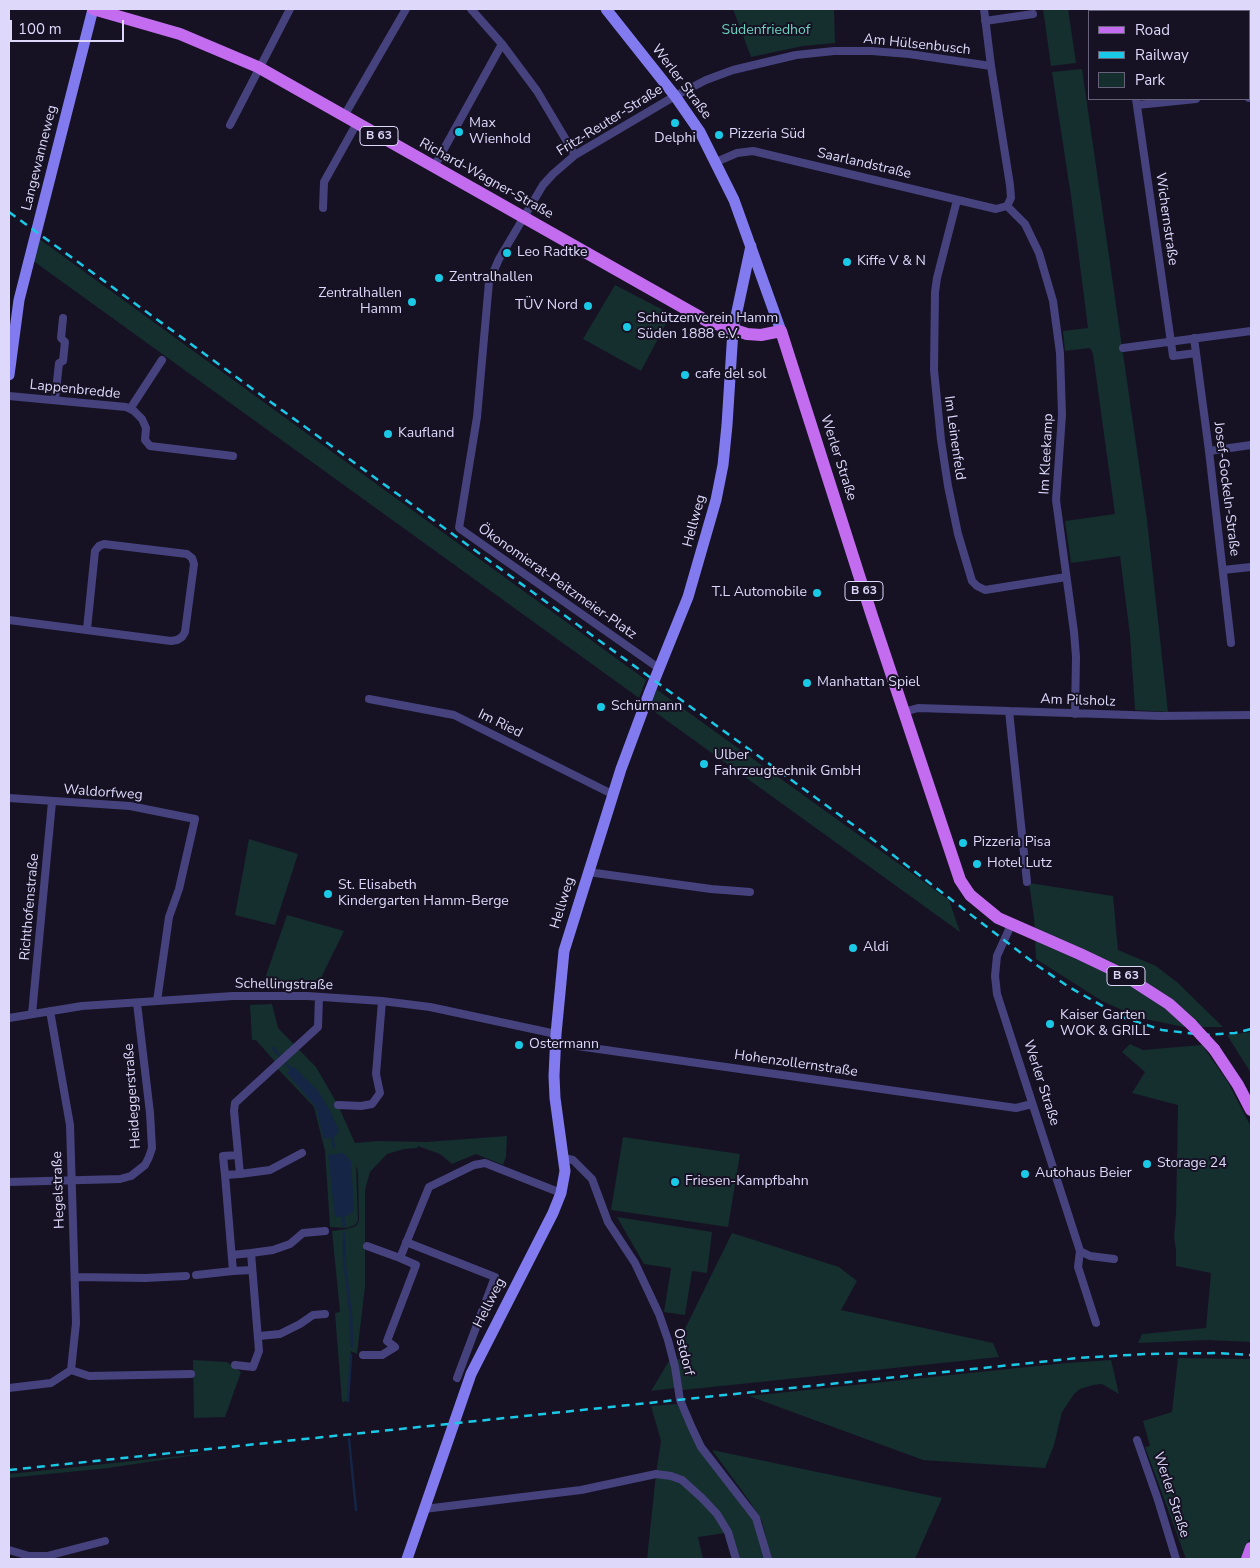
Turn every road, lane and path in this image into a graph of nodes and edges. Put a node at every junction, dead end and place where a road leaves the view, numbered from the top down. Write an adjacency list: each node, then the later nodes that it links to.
1 (93, 9): 11 (main road, Richard-Wagner-Straße / B 63); 35 (street, Langewanneweg)
2 (290, 9): 11 (street)
3 (406, 9): 15 (street)
4 (471, 9): 9 (street)
5 (606, 9): 12 (street, Werler Straße)
6 (984, 9): 8 (street)
7 (1033, 14): 8 (street)
8 (986, 21): 10 (street)
9 (502, 44): 18 (street); 20 (street)
10 (991, 66): 12 (street, Am Hülsenbusch); 22 (street)
11 (258, 68): 15 (main road, Richard-Wagner-Straße / B 63); 17 (street)
12 (674, 96): 18 (street, Fritz-Reuter-Straße); 19 (street, Werler Straße)
13 (1176, 100): 14 (street)
14 (1137, 102): 31 (street, Wichernstraße)
15 (344, 116): 16 (main road, Richard-Wagner-Straße / B 63)
16 (357, 123): 20 (main road, Richard-Wagner-Straße / B 63); 23 (street)
17 (230, 125)
18 (575, 155): 24 (street, Fritz-Reuter-Straße)
19 (716, 162): 21 (street, Saarlandstraße); 25 (street, Werler Straße)
20 (434, 167): 24 (main road, Richard-Wagner-Straße / B 63)
21 (957, 200): 22 (street, Saarlandstraße); 45 (street, Im Leinenfeld)
22 (1007, 206): 45 (street, Im Kleekamp)
23 (323, 208)
24 (523, 217): 27 (main road, Richard-Wagner-Straße / B 63); 36 (street, Fritz-Reuter-Straße)
25 (751, 246): 27 (street, Hellweg); 28 (street, Werler Straße)
26 (63, 318): 38 (street)
27 (733, 330): 28 (main road, Richard-Wagner-Straße / B 63); 49 (street, Hellweg)
28 (781, 331): 52 (main road, Werler Straße / B 63)
29 (1251, 331): 30 (street)
30 (1194, 338): 31 (street); 33 (street, Josef-Gockeln-Straße)
31 (1171, 342): 32 (street); 33 (street)
32 (1123, 348)
33 (1196, 353): 41 (street, Josef-Gockeln-Straße)
34 (162, 360): 39 (street)
35 (9, 374)
36 (479, 387): 49 (street, Ökonomierat-Peitzmeier-Platz)
37 (9, 396): 38 (street, Lappenbredde)
38 (55, 400): 39 (street, Lappenbredde)
39 (130, 409): 42 (street, Lappenbredde)
40 (1251, 445): 41 (street)
41 (1209, 451): 44 (street, Josef-Gockeln-Straße)
42 (233, 456)
43 (1251, 567): 44 (street)
44 (1223, 570): 48 (street, Josef-Gockeln-Straße)
45 (1066, 577): 53 (street, Im Kleekamp)
46 (9, 620): 47 (street)
47 (87, 629): 47 (street)
48 (1230, 644)
49 (660, 670): 55 (street, Hellweg)
50 (369, 699): 55 (street, Im Ried)
51 (1009, 711): 52 (street, Am Pilsholz); 53 (street, Am Pilsholz); 59 (street)
52 (904, 712): 61 (main road, Werler Straße / B 63)
53 (1075, 714): 54 (street, Am Pilsholz)
54 (1251, 715)
55 (612, 794): 58 (street, Hellweg)
56 (9, 798): 57 (street, Waldorfweg)
57 (52, 802): 63 (street, Waldorfweg); 67 (street, Richthofenstraße)
58 (588, 872): 60 (street); 69 (street, Hellweg)
59 (1027, 882)
60 (750, 892)
61 (1011, 925): 70 (street, Werler Straße); 72 (main road, Werler Straße / B 63, bridge)
62 (319, 997): 63 (street, Schellingstraße); 64 (street, Schellingstraße); 74 (street)
63 (157, 1001): 65 (street, Schellingstraße)
64 (382, 1001): 69 (street, Schellingstraße); 71 (street)
65 (137, 1003): 66 (street, Schellingstraße); 78 (street, Heideggerstraße)
66 (50, 1011): 67 (street, Schellingstraße); 78 (street, Hegelstraße)
67 (32, 1014): 68 (street, Schellingstraße)
68 (9, 1018)
69 (556, 1038): 70 (street, Hohenzollernstraße); 75 (street, Hellweg)
70 (1032, 1104): 85 (street, Werler Straße)
71 (338, 1105)
72 (1251, 1110)
73 (302, 1153): 76 (street)
74 (238, 1154): 76 (street); 77 (street)
75 (564, 1158): 80 (street, Hellweg); 112 (street, Ostdorf)
76 (240, 1174): 77 (street)
77 (225, 1175): 87 (street)
78 (71, 1181): 79 (street, Heideggerstraße); 95 (street, Hegelstraße)
79 (9, 1182)
80 (561, 1193): 82 (street); 106 (street, Hellweg)
81 (325, 1231): 86 (street)
82 (406, 1242): 84 (street); 88 (street)
83 (367, 1246): 88 (street)
84 (423, 1249): 90 (street); 103 (street)
85 (1080, 1251): 89 (street); 97 (street, Werler Straße)
86 (251, 1253): 87 (street); 91 (street)
87 (232, 1255): 92 (street)
88 (400, 1258): 90 (street)
89 (1114, 1259)
90 (416, 1265): 99 (street)
91 (252, 1270): 92 (street); 98 (street)
92 (233, 1271): 93 (street)
93 (196, 1275)
94 (186, 1276): 95 (street)
95 (75, 1277): 101 (street, Hegelstraße)
96 (325, 1314): 98 (street)
97 (1096, 1323)
98 (258, 1336): 100 (street)
99 (362, 1356)
100 (235, 1365)
101 (71, 1370): 102 (street); 104 (street)
102 (191, 1374)
103 (457, 1378)
104 (9, 1388)
105 (1137, 1440): 113 (street, Werler Straße)
106 (424, 1509): 110 (street, Hellweg); 111 (street)
107 (105, 1542): 109 (street)
108 (1251, 1548): 114 (main road)
109 (9, 1550)
110 (407, 1559)
111 (736, 1559)
112 (768, 1559)
113 (1176, 1559)
114 (1247, 1559)

